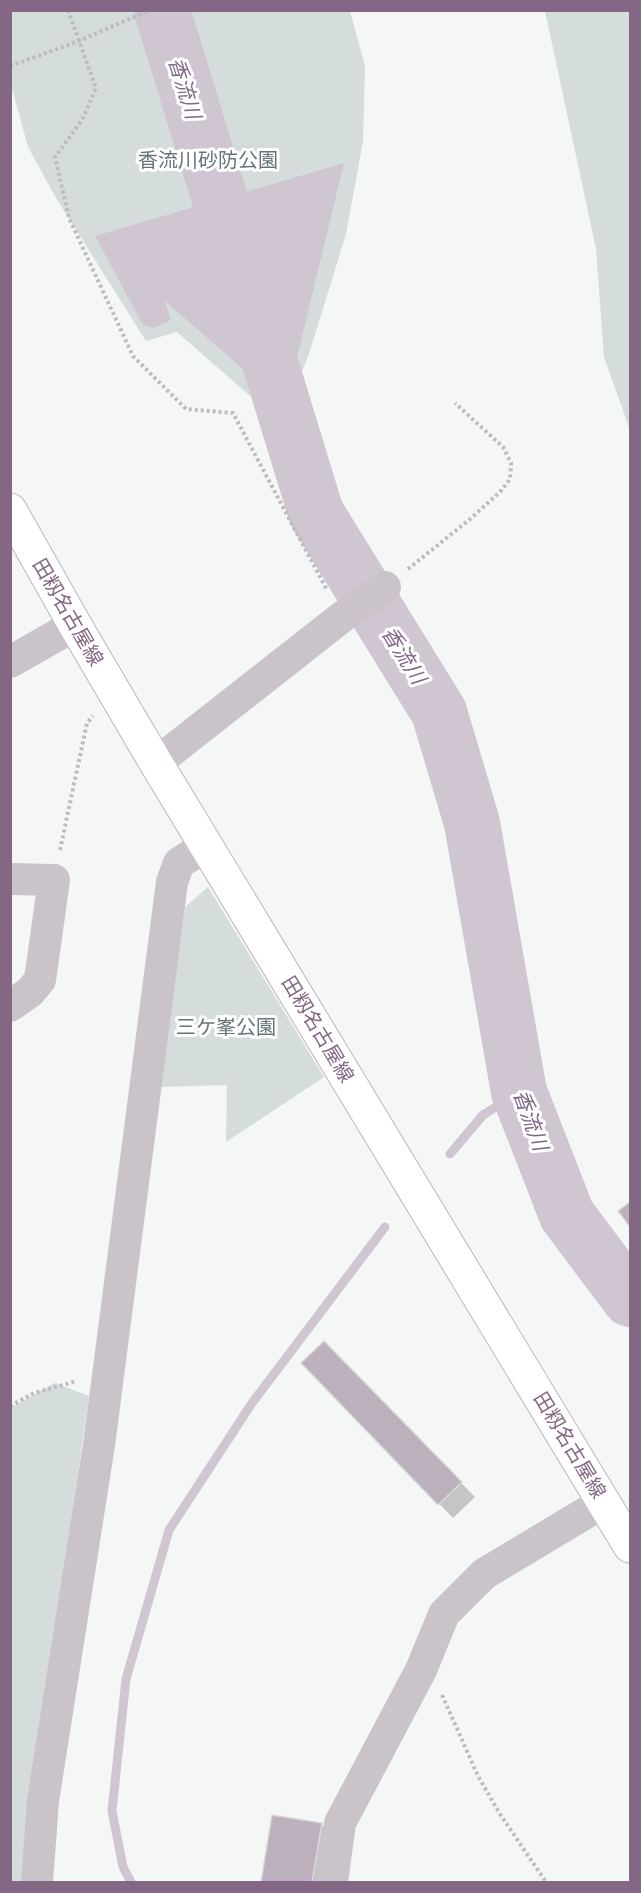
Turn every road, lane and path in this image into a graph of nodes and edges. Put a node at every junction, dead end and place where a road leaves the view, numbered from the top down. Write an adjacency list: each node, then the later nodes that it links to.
1 (68, 10): 3 (path)
2 (150, 10): 3 (path)
3 (79, 41): 4 (path); 8 (path)
4 (10, 66)
5 (455, 403): 7 (path)
6 (10, 510): 9 (main road, 田籾名古屋線)
7 (385, 587): 8 (street)
8 (342, 617): 12 (street)
9 (75, 626): 10 (street); 12 (main road, 田籾名古屋線)
10 (10, 662)
11 (96, 713): 15 (path)
12 (156, 763): 13 (main road, 田籾名古屋線)
13 (207, 844): 17 (street); 19 (main road, 田籾名古屋線)
14 (10, 879): 15 (street)
15 (54, 880): 16 (street)
16 (10, 1006)
17 (108, 1374): 18 (path); 22 (street)
18 (10, 1406)
19 (604, 1502): 20 (main road, 田籾名古屋線); 21 (street)
20 (630, 1546)
21 (421, 1670): 23 (street); 24 (path)
22 (37, 1882)
23 (332, 1882)
24 (546, 1882)

